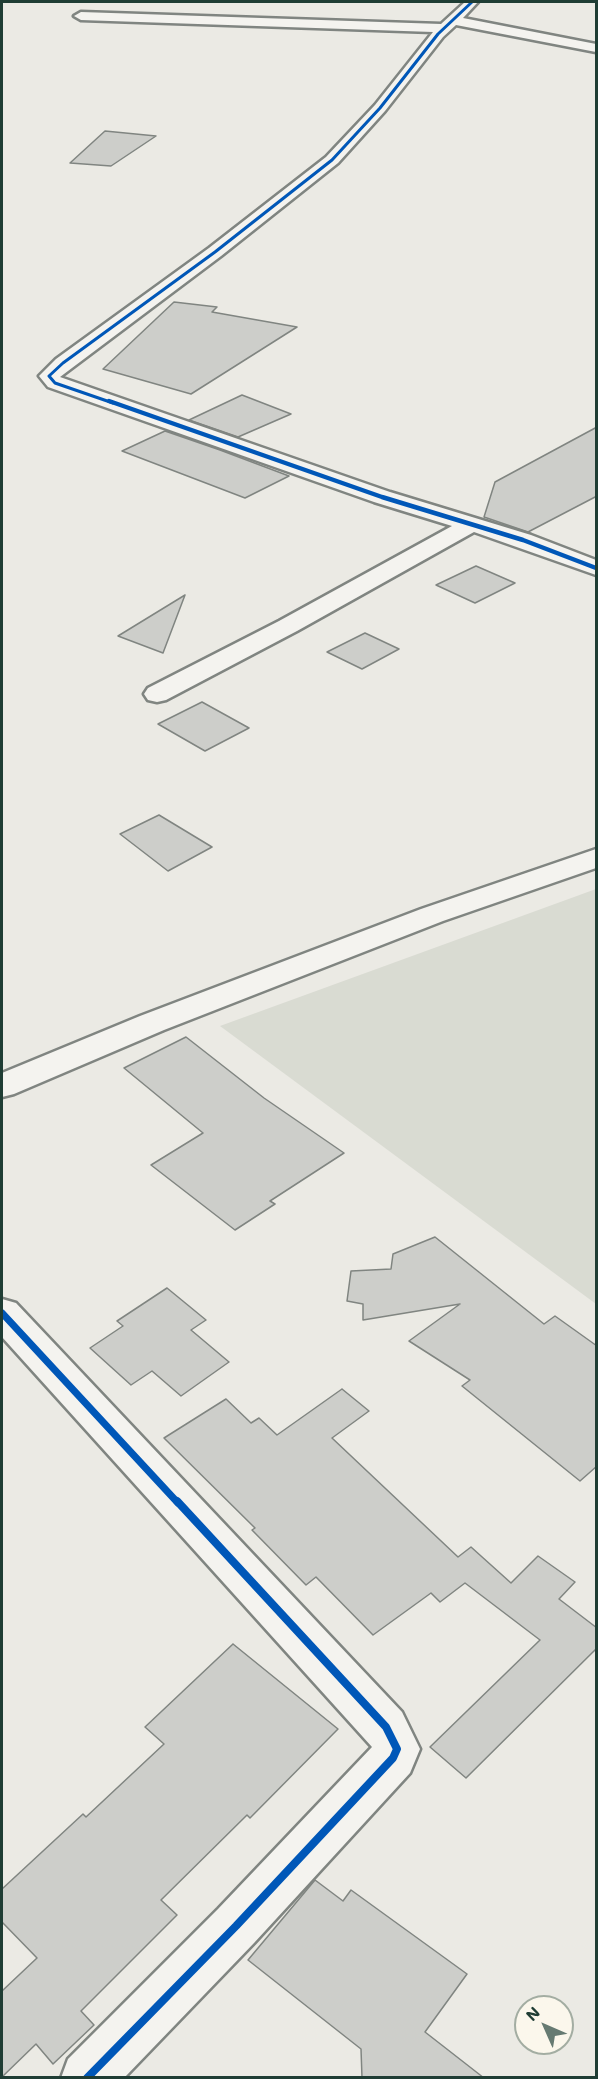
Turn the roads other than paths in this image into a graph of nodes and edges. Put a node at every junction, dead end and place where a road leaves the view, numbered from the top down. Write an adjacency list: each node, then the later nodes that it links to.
1 (472, 2): 3 (street)
2 (81, 16): 3 (street)
3 (448, 24): 4 (street); 5 (street)
4 (597, 48)
5 (470, 525): 6 (street); 7 (street)
6 (597, 568)
7 (158, 694)
8 (597, 858): 9 (street)
9 (2, 1086)
10 (2, 1313): 11 (street)
11 (87, 2078)

